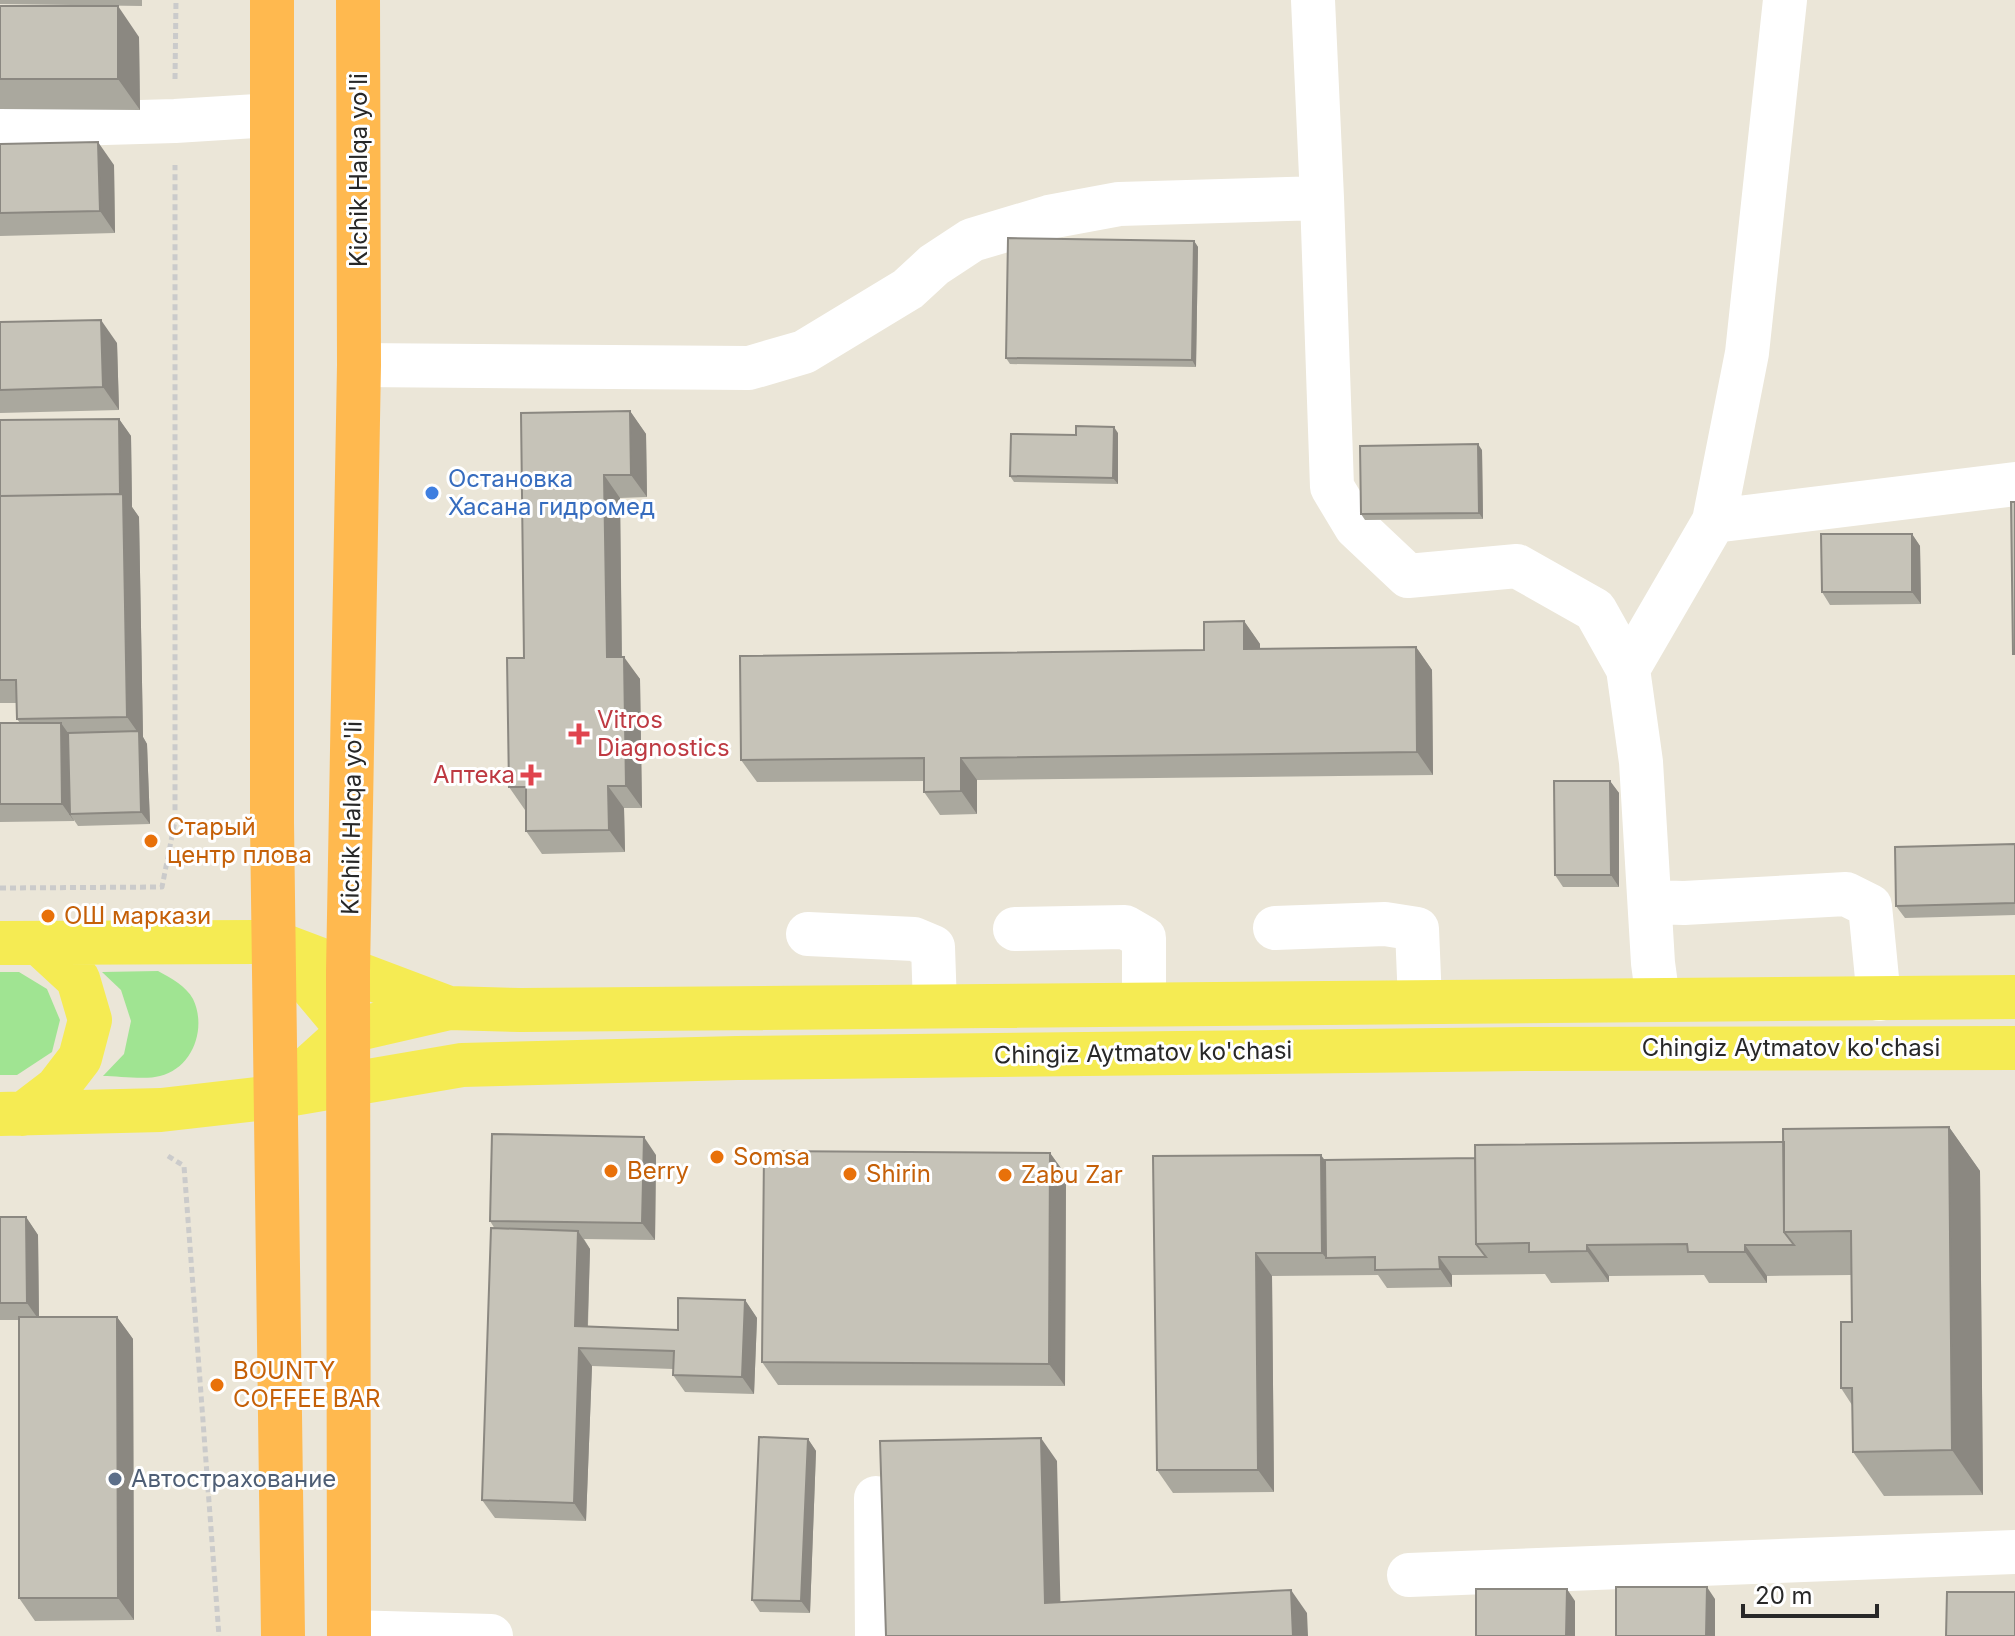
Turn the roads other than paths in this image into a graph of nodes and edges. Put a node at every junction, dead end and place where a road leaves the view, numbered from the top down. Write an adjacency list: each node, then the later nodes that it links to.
1 (272, 0): 5 (highway)
2 (358, 0): 8 (highway, Kichik Halqa yo'li)
3 (1313, 0): 7 (street)
4 (1785, 0): 10 (street)
5 (271, 115): 6 (street); 16 (highway)
6 (0, 126)
7 (1322, 198): 8 (street); 11 (street)
8 (359, 365): 18 (highway, Kichik Halqa yo'li)
9 (2015, 484): 10 (street)
10 (1714, 521): 11 (street)
11 (1628, 669): 12 (street)
12 (1650, 902): 20 (street); 21 (street)
13 (1275, 928): 22 (street)
14 (1015, 929): 23 (street)
15 (808, 934): 24 (street)
16 (274, 942): 17 (main road, Chingiz Aytmatov ko'chasi); 18 (main road, Chingiz Aytmatov ko'chasi); 26 (main road); 29 (highway)
17 (20, 943): 30 (main road)
18 (348, 971): 25 (main road, Chingiz Aytmatov ko'chasi); 26 (highway, Kichik Halqa yo'li)
19 (2015, 997): 20 (main road, Chingiz Aytmatov ko'chasi)
20 (1879, 999): 21 (main road, Chingiz Aytmatov ko'chasi)
21 (1658, 1000): 22 (main road, Chingiz Aytmatov ko'chasi)
22 (1420, 1002): 23 (main road, Chingiz Aytmatov ko'chasi)
23 (1144, 1004): 24 (main road, Chingiz Aytmatov ko'chasi)
24 (935, 1006): 25 (main road, Chingiz Aytmatov ko'chasi)
25 (449, 1008): 26 (main road, Chingiz Aytmatov ko'chasi)
26 (349, 1031): 28 (highway, Kichik Halqa yo'li); 29 (main road, Chingiz Aytmatov ko'chasi)
27 (2015, 1048): 28 (main road, Chingiz Aytmatov ko'chasi)
28 (350, 1083): 29 (main road, Chingiz Aytmatov ko'chasi); 34 (highway, Kichik Halqa yo'li)
29 (275, 1097): 30 (main road, Chingiz Aytmatov ko'chasi); 35 (highway)
30 (12, 1114)
31 (876, 1498): 37 (street)
32 (2015, 1552): 33 (street)
33 (1409, 1575)
34 (349, 1634): 36 (street)
35 (283, 1636)
36 (491, 1636)
37 (877, 1636)

